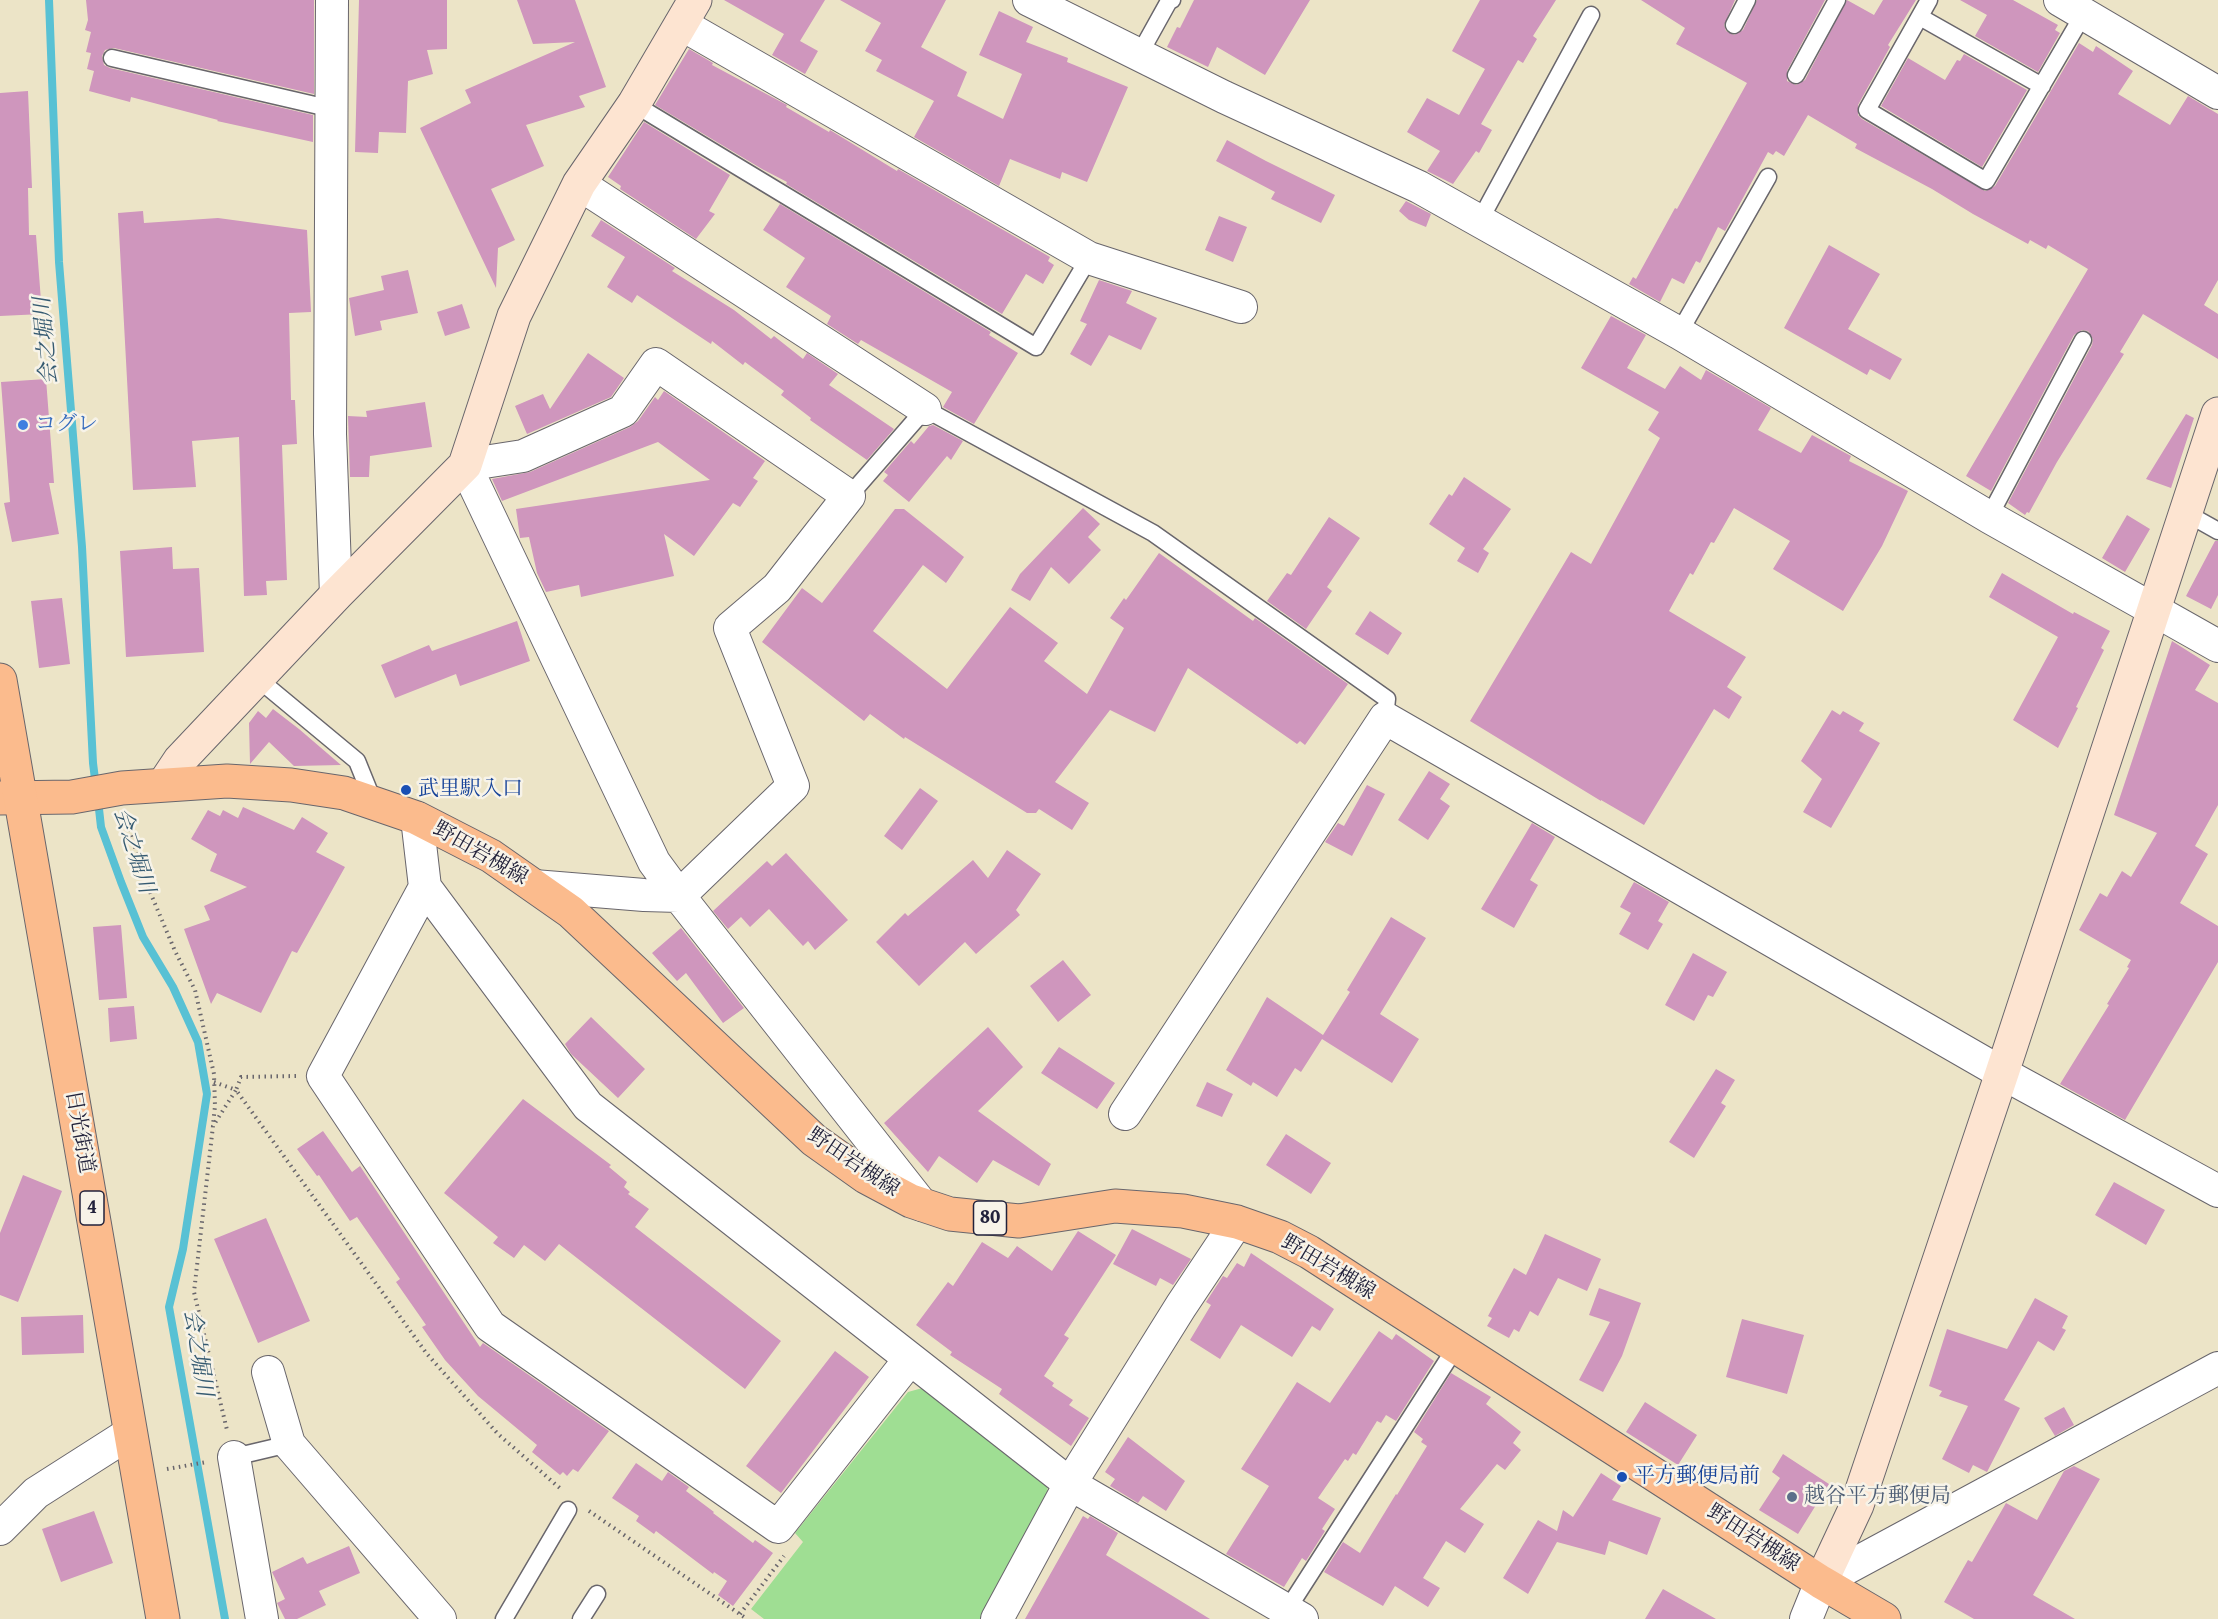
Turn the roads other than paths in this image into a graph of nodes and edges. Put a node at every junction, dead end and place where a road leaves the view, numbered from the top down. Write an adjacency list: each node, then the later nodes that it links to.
1 (332, 0): 18 (street)
2 (1029, 0): 12 (street)
3 (1172, 0): 12 (lane)
4 (1747, 0): 11 (lane)
5 (1837, 0): 14 (lane)
6 (1929, 0): 10 (lane)
7 (2072, 8): 15 (lane); 16 (street)
8 (688, 12): 17 (street); 22 (street)
9 (1591, 15): 21 (lane)
10 (1920, 17): 15 (lane); 15 (lane)
11 (1734, 25)
12 (1139, 55): 21 (street)
13 (112, 58): 18 (lane)
14 (1796, 75)
15 (2042, 86)
16 (2218, 93)
17 (634, 104): 20 (street); 22 (lane)
18 (332, 109): 33 (street)
19 (1768, 177): 24 (lane)
20 (579, 184): 26 (street); 28 (street)
21 (1479, 222): 24 (street)
22 (1089, 258): 23 (street)
23 (1241, 307)
24 (1679, 333): 31 (street)
25 (2083, 340): 31 (lane)
26 (925, 409): 29 (lane); 38 (lane)
27 (2217, 419): 30 (street)
28 (465, 465): 29 (street); 33 (street); 45 (street)
29 (849, 496): 45 (street)
30 (2186, 513): 32 (lane); 34 (street)
31 (1989, 517): 34 (street)
32 (2218, 531)
33 (336, 595): 36 (street)
34 (2155, 610): 35 (street); 46 (street)
35 (2218, 646)
36 (257, 678): 39 (street); 41 (lane)
37 (0, 680): 40 (main road, 日光街道 / 4)
38 (1385, 718): 46 (street); 47 (street)
39 (164, 784): 40 (main road, 野田岩槻線 / 80); 41 (main road, 野田岩槻線 / 80)
40 (10, 797): 55 (main road, 日光街道 / 4)
41 (374, 803): 42 (main road, 野田岩槻線 / 80)
42 (417, 818): 43 (main road, 野田岩槻線 / 80); 44 (street)
43 (534, 886): 45 (street); 49 (main road, 野田岩槻線 / 80)
44 (425, 887): 52 (street); 52 (street)
45 (679, 896): 49 (street)
46 (2002, 1073): 48 (street); 61 (street)
47 (1125, 1114)
48 (2218, 1191)
49 (922, 1205): 50 (main road, 野田岩槻線 / 80)
50 (1237, 1222): 51 (main road, 野田岩槻線 / 80); 58 (street)
51 (1456, 1347): 61 (main road, 野田岩槻線 / 80); 63 (lane)
52 (910, 1359): 58 (street)
53 (2218, 1368): 61 (street)
54 (268, 1372): 56 (street)
55 (129, 1433): 60 (street); 64 (main road, 日光街道 / 4)
56 (289, 1443): 57 (lane); 66 (street)
57 (224, 1459): 65 (street)
58 (1070, 1484): 63 (street); 69 (street)
59 (573, 1504): 67 (lane)
60 (0, 1529)
61 (1821, 1582): 70 (street); 71 (main road, 野田岩槻線 / 80)
62 (597, 1593): 68 (lane)
63 (1294, 1615)
64 (163, 1619)
65 (262, 1619)
66 (440, 1619)
67 (504, 1619)
68 (581, 1619)
69 (997, 1619)
70 (1806, 1619)
71 (1884, 1619)

